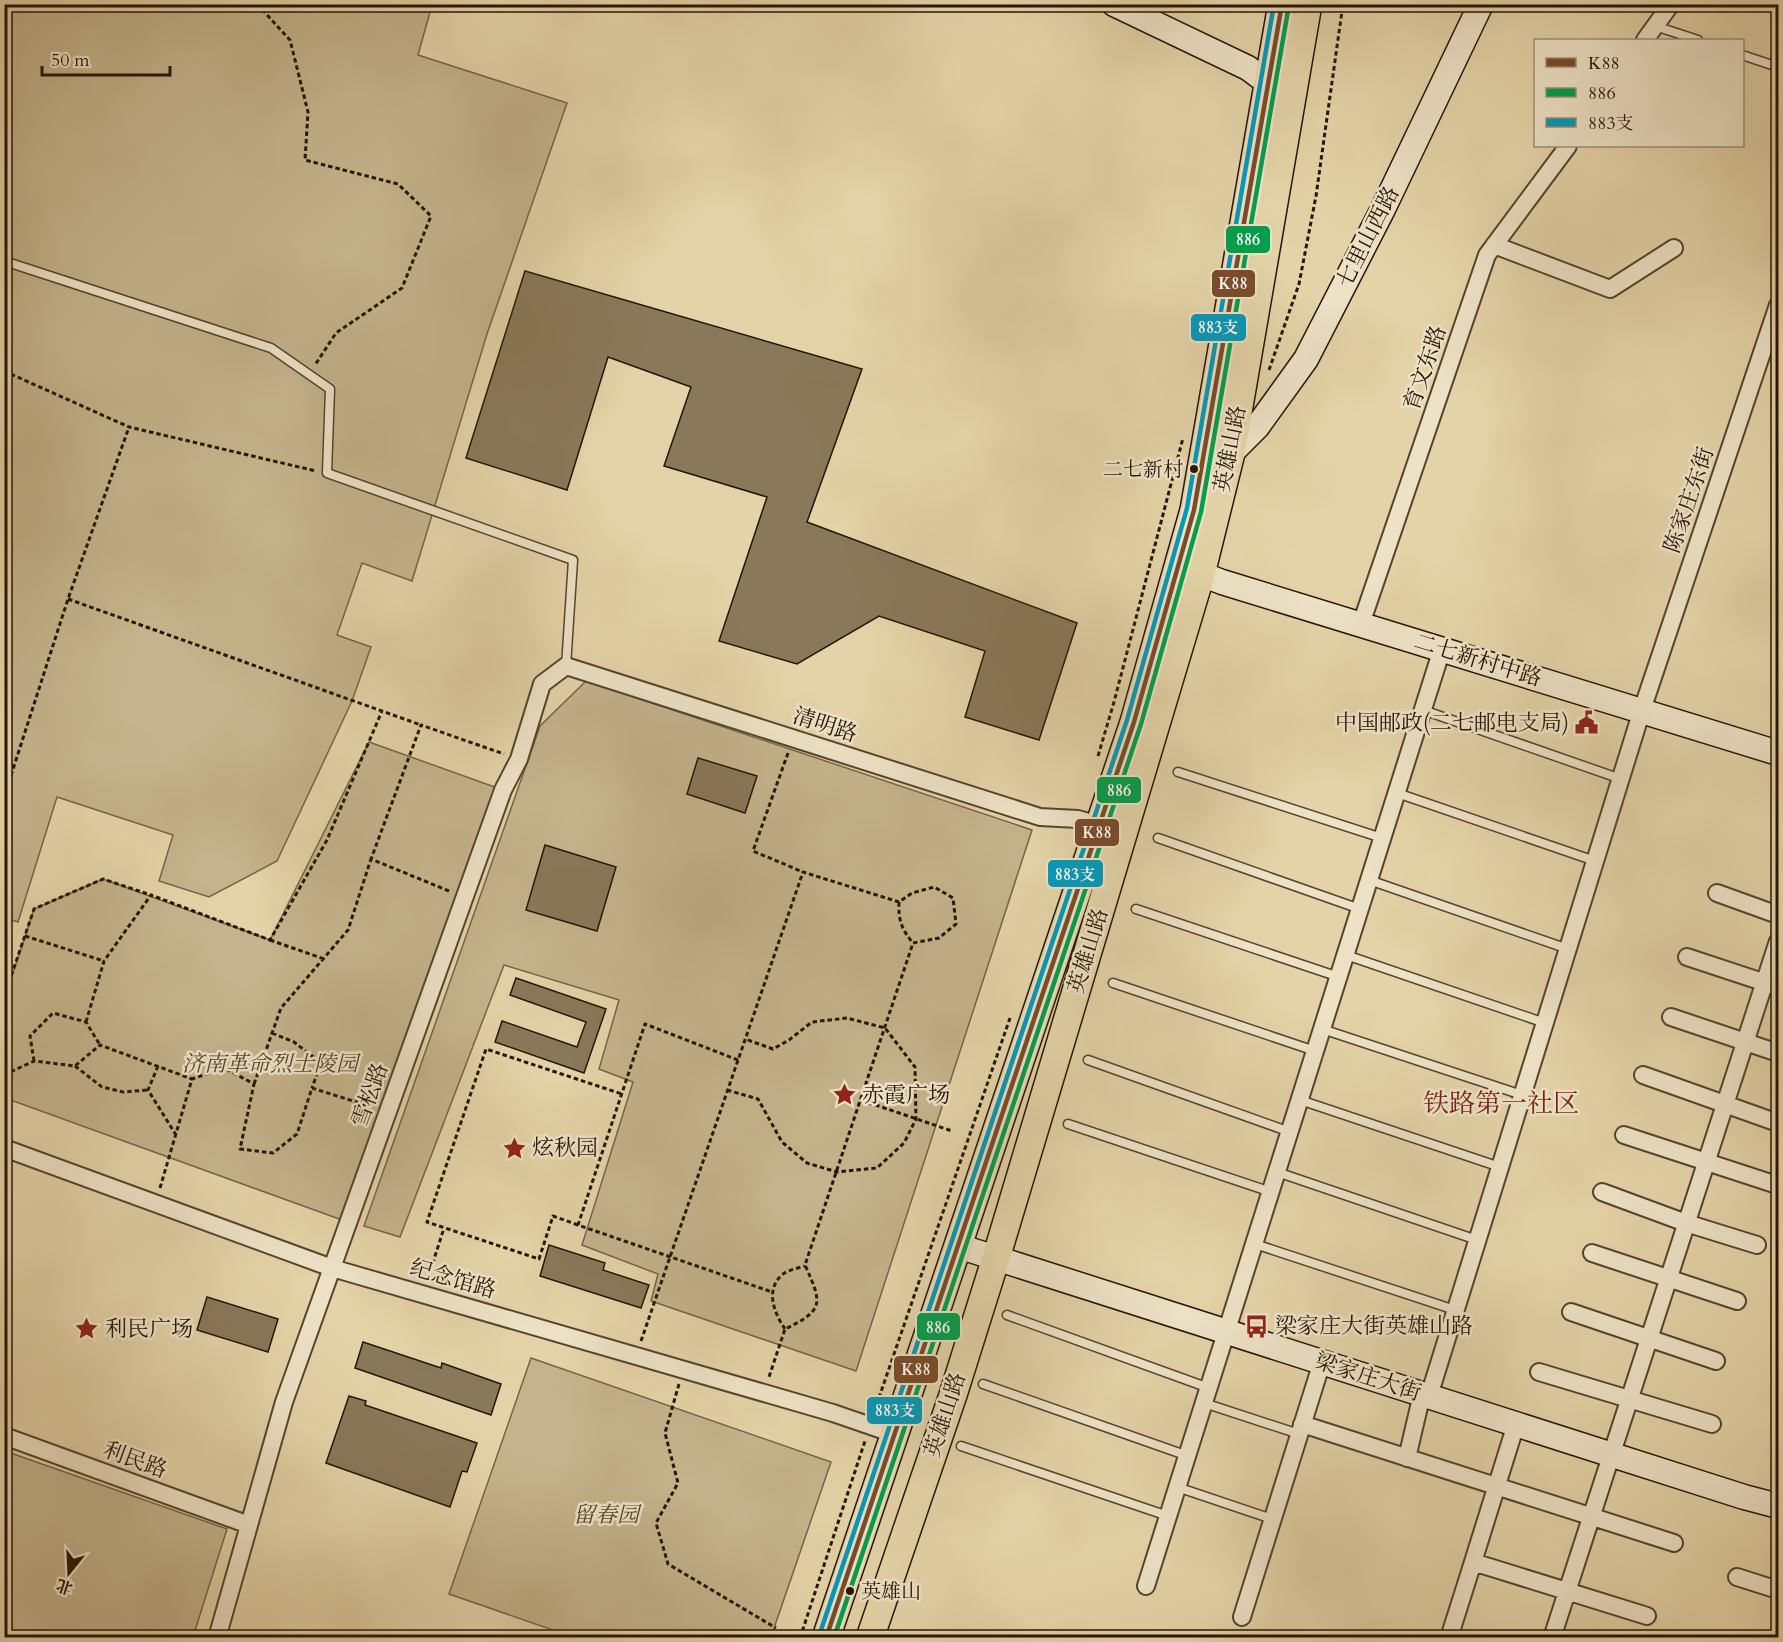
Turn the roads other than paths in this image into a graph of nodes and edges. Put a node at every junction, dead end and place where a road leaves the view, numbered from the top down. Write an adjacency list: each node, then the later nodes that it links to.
1 (1114, 4): 11 (street)
2 (1282, 4): 11 (main road, 英雄山路)
3 (1308, 4): 17 (main road, 英雄山路)
4 (1481, 4): 17 (street, 七里山西路)
5 (1671, 4): 6 (street)
6 (1655, 26): 7 (street); 8 (lane)
7 (1646, 39)
8 (1695, 39)
9 (1744, 55): 10 (lane)
10 (1779, 67)
11 (1268, 83): 18 (main road, 英雄山路)
12 (1567, 147): 13 (street, 育文东路)
13 (1494, 245): 14 (street); 19 (street, 育文东路)
14 (1674, 248)
15 (4, 261): 21 (lane)
16 (1779, 305): 23 (street, 陈家庄东街)
17 (1231, 453): 18 (main road, 英雄山路)
18 (1189, 572): 19 (street, 二七新村中路); 28 (main road, 英雄山路); 72 (main road, 英雄山路)
19 (1360, 624): 20 (street, 二七新村中路)
20 (1442, 649): 22 (street); 23 (street, 二七新村中路)
21 (566, 666): 28 (street, 清明路); 73 (street, 雪松路)
22 (1423, 710): 26 (lane); 27 (street)
23 (1642, 710): 24 (street, 二七新村中路); 26 (street, 陈家庄东街)
24 (1779, 753)
25 (1178, 772): 30 (lane)
26 (1621, 779): 31 (street, 陈家庄东街)
27 (1397, 793): 30 (street); 31 (lane)
28 (1099, 825): 70 (main road, 英雄山路)
29 (1158, 838): 35 (lane)
30 (1382, 838): 32 (street)
31 (1595, 861): 38 (street, 陈家庄东街)
32 (1369, 880): 35 (street); 38 (lane)
33 (1717, 893): 36 (street)
34 (1136, 909): 41 (lane)
35 (1360, 909): 39 (street)
36 (1779, 915)
37 (1779, 941): 43 (street)
38 (1568, 949): 45 (street, 陈家庄东街)
39 (1346, 955): 41 (street); 45 (lane)
40 (1687, 957): 43 (street)
41 (1339, 977): 46 (street)
42 (1113, 983): 48 (lane)
43 (1772, 985): 47 (street)
44 (1671, 1017): 47 (street)
45 (1545, 1023): 52 (street, 陈家庄东街)
46 (1322, 1029): 48 (street); 52 (lane)
47 (1746, 1042): 49 (street); 54 (street)
48 (1316, 1051): 53 (street)
49 (1779, 1053)
50 (1088, 1060): 57 (lane)
51 (1643, 1075): 54 (street)
52 (1522, 1095): 61 (street, 陈家庄东街)
53 (1300, 1100): 57 (street); 61 (lane)
54 (1725, 1104): 55 (street); 60 (street)
55 (1779, 1123)
56 (1068, 1124): 64 (lane)
57 (1290, 1132): 62 (street)
58 (1624, 1135): 60 (street)
59 (4, 1148): 73 (street, 纪念馆路)
60 (1706, 1161): 63 (street); 66 (street)
61 (1500, 1167): 67 (street, 陈家庄东街)
62 (1277, 1172): 64 (street); 67 (lane)
63 (1777, 1185)
64 (1271, 1192): 68 (street)
65 (1602, 1192): 66 (street)
66 (1686, 1223): 69 (street); 74 (street)
67 (1477, 1240): 76 (street, 陈家庄东街)
68 (1255, 1244): 76 (lane); 79 (street)
69 (1757, 1245)
70 (958, 1246): 72 (street, 梁家庄大街); 91 (main road, 英雄山路)
71 (1592, 1253): 74 (street)
72 (996, 1258): 79 (street, 梁家庄大街); 114 (main road, 英雄山路)
73 (332, 1268): 91 (street, 纪念馆路); 103 (street, 雪松路)
74 (1668, 1279): 75 (street); 80 (street)
75 (1737, 1301)
76 (1455, 1310): 85 (street, 陈家庄东街)
77 (1571, 1312): 80 (street)
78 (1007, 1315): 86 (lane)
79 (1227, 1332): 82 (street, 梁家庄大街); 86 (street)
80 (1648, 1339): 81 (street); 87 (street)
81 (1716, 1361)
82 (1322, 1362): 85 (street, 梁家庄大街); 90 (street)
83 (1539, 1372): 87 (street)
84 (983, 1384): 95 (lane)
85 (1426, 1395): 88 (street, 梁家庄大街); 96 (street, 陈家庄东街)
86 (1207, 1396): 90 (lane); 95 (street)
87 (1629, 1398): 89 (street); 94 (street)
88 (1516, 1424): 94 (street, 梁家庄大街); 98 (street)
89 (1712, 1424)
90 (1301, 1429): 96 (street); 102 (street)
91 (894, 1434): 113 (main road, 英雄山路)
92 (4, 1436): 103 (street, 利民路)
93 (962, 1446): 100 (lane)
94 (1611, 1454): 99 (street, 梁家庄大街); 101 (street)
95 (1188, 1456): 97 (street)
96 (1407, 1458): 98 (street)
97 (1178, 1487): 100 (street); 102 (lane)
98 (1496, 1488): 101 (street); 105 (street)
99 (1779, 1506)
100 (1168, 1516): 107 (street)
101 (1590, 1518): 104 (street); 109 (street)
102 (1272, 1519): 111 (street)
103 (249, 1525): 112 (street, 雪松路)
104 (1674, 1543)
105 (1473, 1562): 109 (street); 115 (street)
106 (1737, 1577): 108 (street)
107 (1146, 1586)
108 (1779, 1590)
109 (1567, 1591): 110 (street); 116 (street)
110 (1647, 1616)
111 (1242, 1617)
112 (217, 1638)
113 (826, 1638)
114 (870, 1638)
115 (1449, 1638)
116 (1552, 1638)

